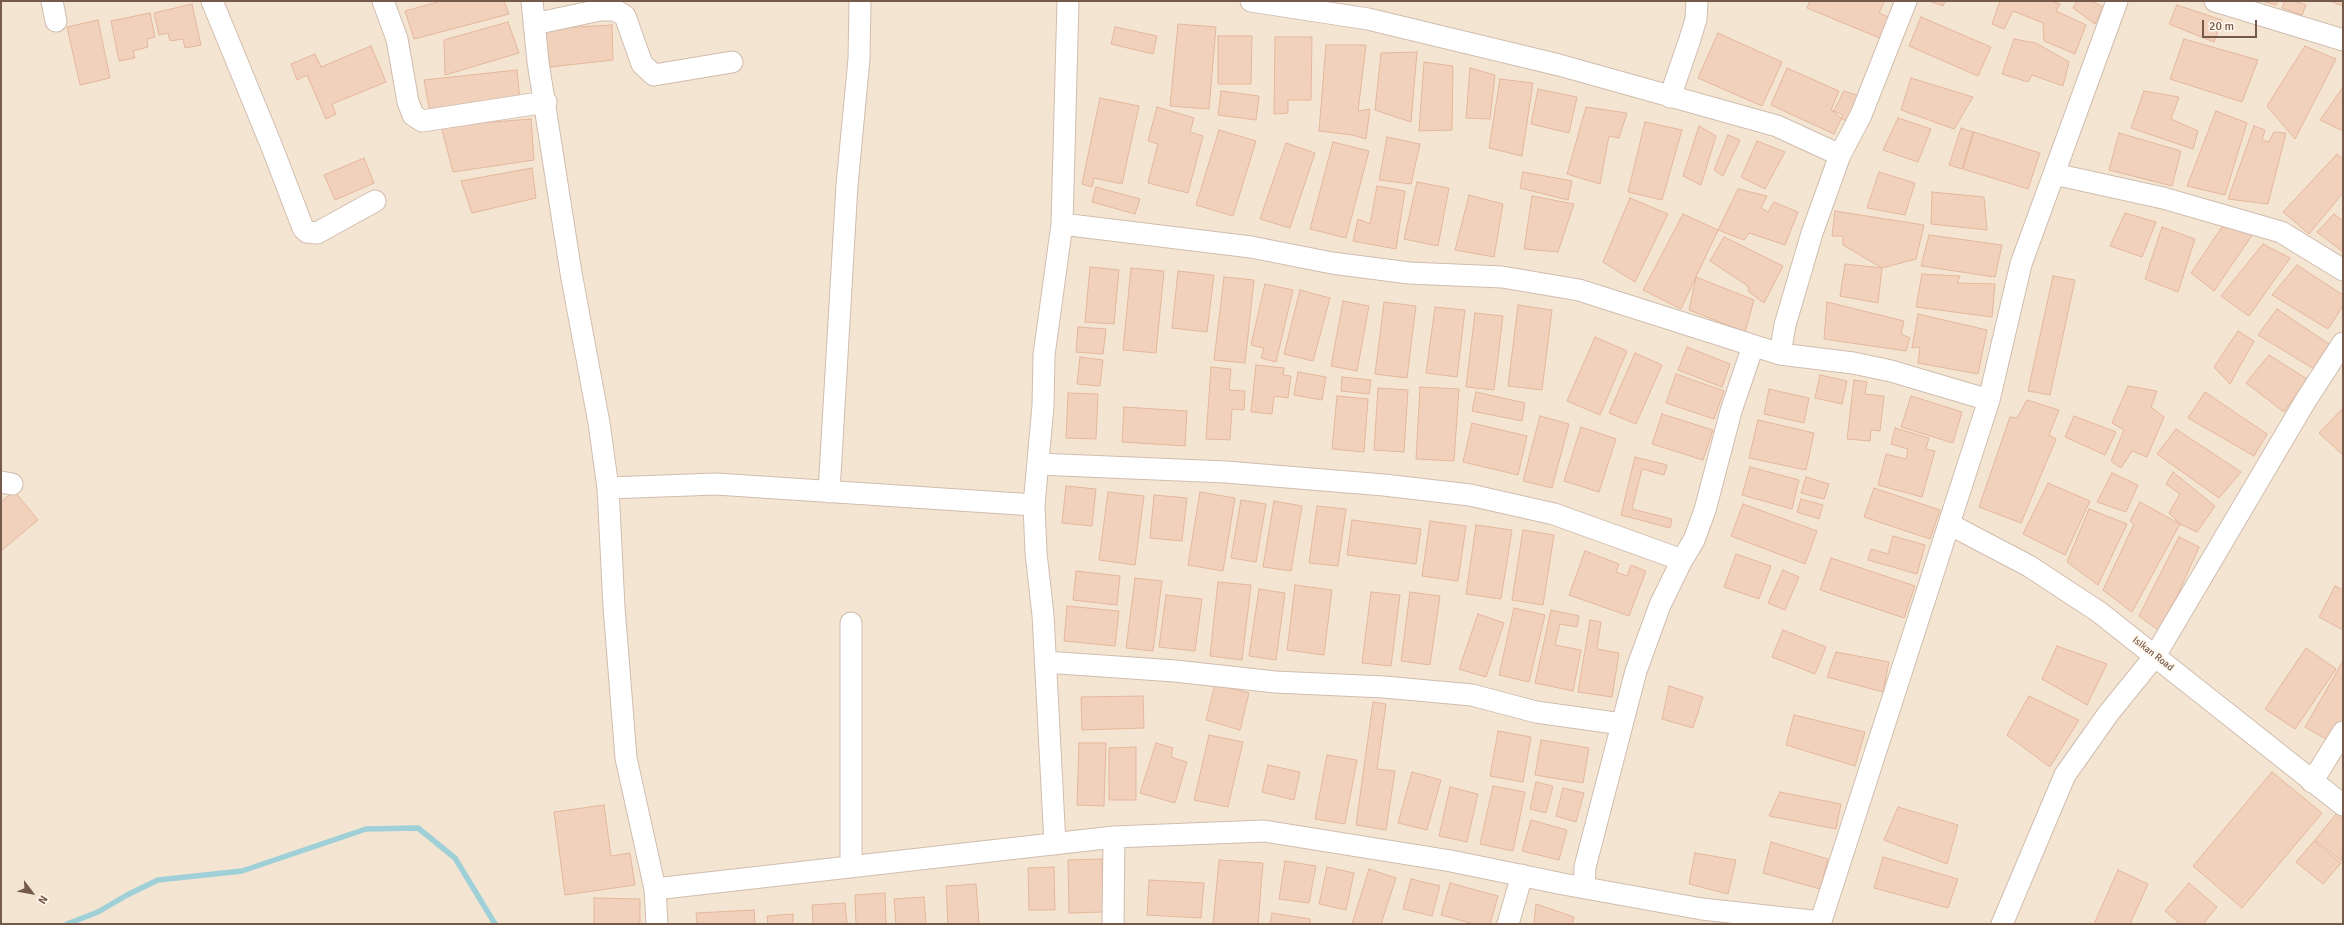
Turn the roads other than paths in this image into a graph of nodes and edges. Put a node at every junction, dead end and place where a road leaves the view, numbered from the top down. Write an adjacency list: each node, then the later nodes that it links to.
1 (52, 1): 12 (street)
2 (212, 1): 20 (street)
3 (383, 1): 17 (street)
4 (532, 1): 13 (street)
5 (860, 1): 29 (street)
6 (1068, 1): 21 (street)
7 (1251, 1): 16 (street)
8 (1697, 1): 16 (street)
9 (1906, 1): 18 (street)
10 (2117, 1): 19 (street)
11 (2215, 1): 14 (street)
12 (56, 21)
13 (534, 24): 15 (street); 17 (street)
14 (2343, 40)
15 (732, 62)
16 (1670, 97): 18 (street)
17 (546, 102): 28 (street)
18 (1840, 155): 25 (street)
19 (2054, 174): 22 (street); 26 (street)
20 (375, 201)
21 (1062, 224): 24 (street); 27 (street)
22 (2343, 270)
23 (2343, 343): 34 (street)
24 (1753, 346): 25 (street); 32 (street)
25 (1780, 354): 26 (street)
26 (1988, 400): 31 (street)
27 (1038, 464): 30 (street); 32 (street)
28 (608, 488): 29 (street); 45 (street)
29 (829, 492): 30 (street)
30 (1034, 505): 35 (street)
31 (1949, 524): 34 (street, Isikan Road); 46 (street)
32 (1682, 560): 36 (street)
33 (851, 623): 42 (street)
34 (2155, 656): 38 (street, Isikan Road); 50 (street)
35 (1045, 662): 36 (street); 41 (street)
36 (1622, 724): 44 (street)
37 (2343, 732): 38 (street)
38 (2312, 782): 39 (street, Isikan Road)
39 (2343, 805)
40 (1114, 837): 41 (street); 43 (street); 48 (street)
41 (1055, 844): 42 (street)
42 (851, 867): 45 (street)
43 (1522, 875): 44 (street); 49 (street)
44 (1584, 888): 46 (street)
45 (655, 889): 47 (street)
46 (1821, 923)
47 (657, 924)
48 (1113, 924)
49 (1508, 924)
50 (2002, 924)

